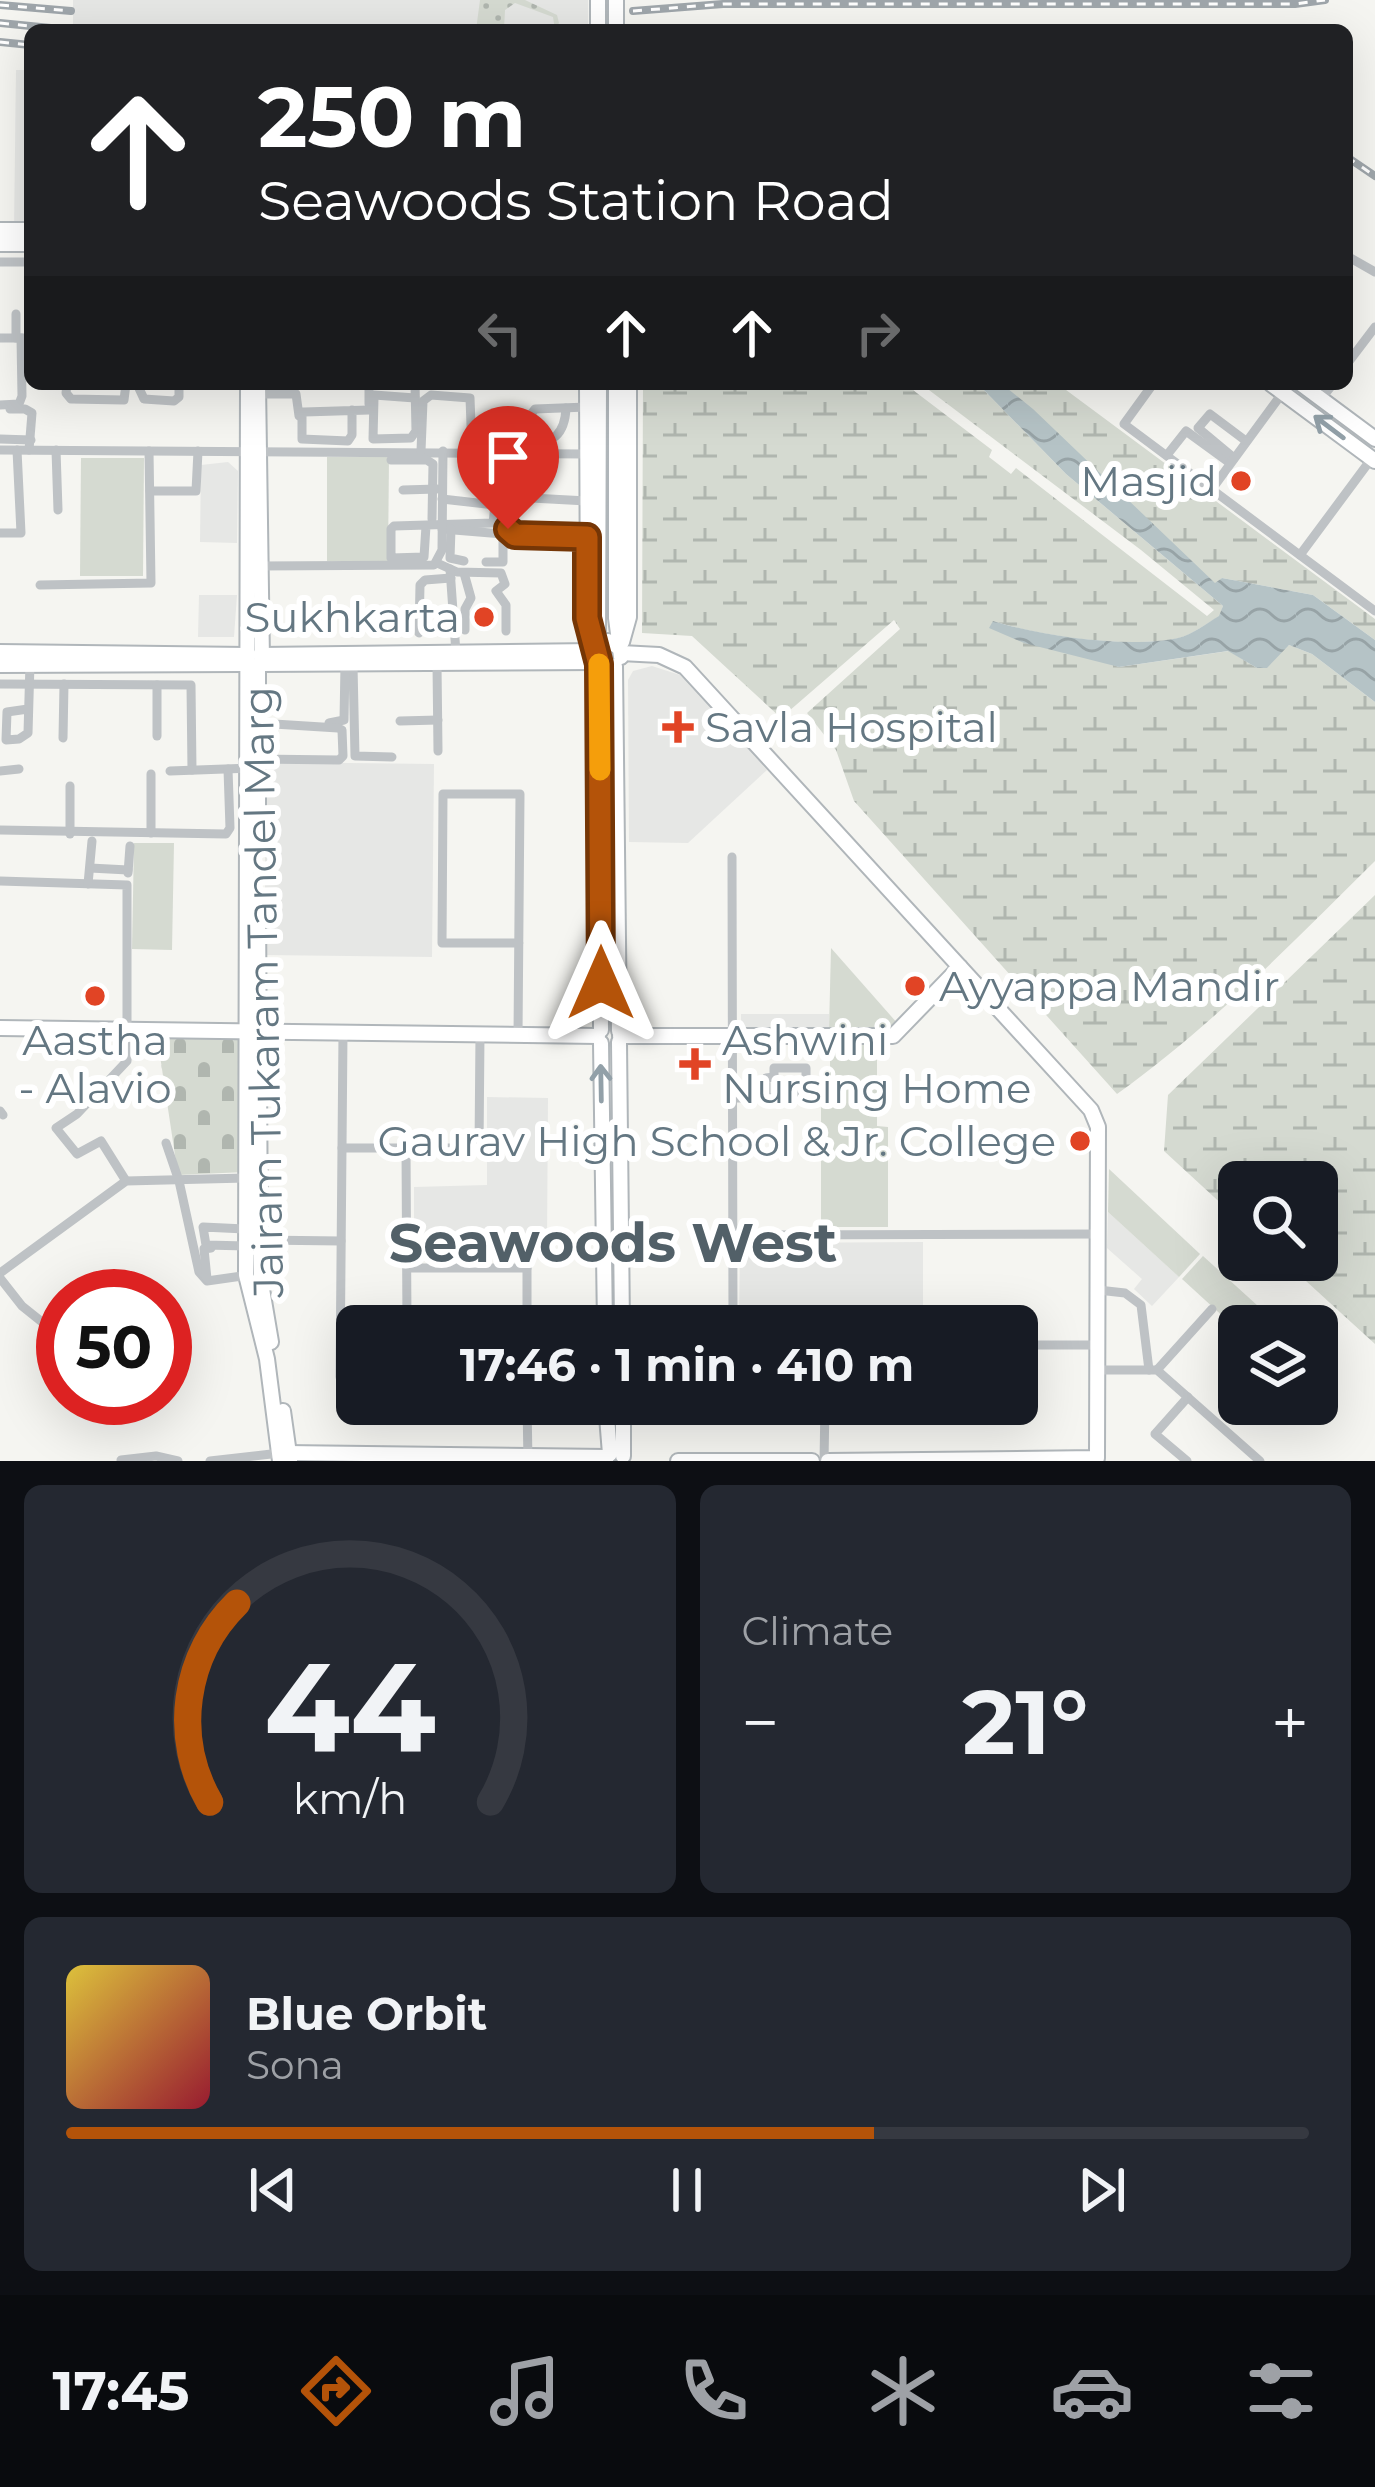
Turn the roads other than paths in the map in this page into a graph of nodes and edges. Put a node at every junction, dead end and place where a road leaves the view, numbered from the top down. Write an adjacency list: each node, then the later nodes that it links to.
1 (16, 314): 4 (street)
2 (1375, 327): 5 (street)
3 (0, 338): 4 (street)
4 (22, 341): 27 (street)
5 (1353, 356)
6 (66, 390): 7 (street)
7 (125, 390)
8 (139, 390): 9 (street)
9 (179, 390)
10 (255, 390): 44 (street, Jairam Tukaram Tandel Marg)
11 (266, 390): 45 (street)
12 (371, 390): 31 (street)
13 (373, 390): 24 (street)
14 (416, 390): 25 (street)
15 (587, 390): 28 (street)
16 (600, 390): 57 (street)
17 (616, 390): 57 (street)
18 (628, 390): 75 (street)
19 (1150, 390): 51 (street)
20 (1279, 390): 35 (street)
21 (1285, 390): 52 (street, one-way to 21)
22 (1309, 390): 26 (street)
23 (1328, 390): 26 (street)
24 (374, 398): 25 (street); 25 (street)
25 (416, 398)
26 (1321, 399): 34 (street)
27 (0, 407): 37 (street)
28 (587, 407): 29 (street); 50 (street)
29 (566, 408): 38 (street); 38 (street)
30 (352, 410): 31 (street); 36 (street); 36 (street)
31 (369, 410): 46 (street)
32 (1235, 433): 35 (street); 39 (street); 39 (street)
33 (0, 439): 37 (street)
34 (1375, 439)
35 (1246, 442): 54 (street)
36 (322, 446): 45 (street); 46 (street)
37 (26, 447): 40 (street); 41 (street); 64 (street)
38 (527, 448): 49 (street); 50 (street)
39 (1222, 449): 54 (street)
40 (0, 450)
41 (56, 450): 42 (street); 61 (street)
42 (149, 451): 43 (street); 58 (street)
43 (198, 451): 44 (street); 58 (street)
44 (253, 451): 45 (street); 70 (street, Jairam Tukaram Tandel Marg)
45 (299, 451)
46 (369, 451): 47 (street)
47 (421, 452): 48 (street); 49 (street)
48 (442, 452): 49 (street); 59 (street)
49 (472, 452)
50 (587, 454): 60 (street)
51 (1167, 455): 54 (street); 55 (street)
52 (1374, 458): 66 (street)
53 (391, 460): 59 (street)
54 (1232, 461): 55 (street)
55 (1212, 489): 66 (street)
56 (403, 490): 59 (street)
57 (608, 490): 83 (street)
58 (150, 491): 73 (street)
59 (439, 493): 63 (street); 63 (street)
60 (587, 502): 65 (street); 65 (street)
61 (58, 509)
62 (392, 520): 63 (street)
63 (439, 524): 67 (street); 68 (street); 69 (street); 69 (street); 71 (street)
64 (0, 533)
65 (587, 537): 76 (street)
66 (1300, 555): 74 (street)
67 (436, 562): 69 (street); 72 (street)
68 (486, 562)
69 (391, 563): 70 (street)
70 (254, 566): 86 (street, Jairam Tukaram Tandel Marg)
71 (464, 567): 72 (street); 77 (street); 78 (street)
72 (450, 573): 79 (street); 81 (street)
73 (40, 585)
74 (1375, 611)
75 (629, 617): 82 (street); 83 (street)
76 (587, 618): 83 (street); 85 (street)
77 (465, 630)
78 (506, 631)
79 (419, 633)
80 (0, 652): 84 (street)
81 (456, 653): 85 (street); 86 (street)
82 (647, 653): 83 (street); 123 (street)
83 (607, 654): 85 (street); 94 (street); 131 (street)
84 (30, 658): 86 (street); 87 (street); 93 (street)
85 (567, 658): 88 (street); 94 (street)
86 (254, 660): 89 (street); 98 (street, Jairam Tukaram Tandel Marg); 103 (street, Jairam Tukaram Tandel Marg)
87 (0, 665)
88 (436, 665): 89 (street); 96 (street)
89 (349, 666): 98 (street); 102 (street)
90 (0, 684): 93 (street)
91 (64, 684): 92 (street); 93 (street); 100 (street)
92 (157, 685): 99 (street); 105 (street)
93 (28, 686): 95 (street)
94 (599, 694): 130 (street)
95 (28, 709)
96 (438, 720): 97 (street); 101 (street)
97 (400, 721)
98 (258, 722): 103 (street, Jairam Tukaram Tandel Marg); 103 (street)
99 (157, 736)
100 (63, 738)
101 (438, 751)
102 (392, 757)
103 (254, 765): 106 (street); 126 (street, Jairam Tukaram Tandel Marg)
104 (19, 769): 107 (street)
105 (192, 770): 106 (street); 108 (street)
106 (229, 770): 112 (street)
107 (0, 771)
108 (170, 771)
109 (151, 774): 112 (street)
110 (70, 786): 113 (street)
111 (0, 830): 113 (street)
112 (151, 832): 113 (street)
113 (70, 834)
114 (92, 841): 117 (street)
115 (130, 846): 118 (street)
116 (732, 857): 132 (street)
117 (90, 868): 118 (street); 120 (street)
118 (128, 870): 121 (street)
119 (0, 881): 120 (street)
120 (88, 884): 121 (street)
121 (127, 885): 125 (street)
122 (518, 944): 122 (street); 129 (street)
123 (960, 967): 132 (street); 142 (street)
124 (0, 1028): 125 (street)
125 (127, 1030): 126 (street); 139 (street)
126 (255, 1032): 127 (street); 138 (street, Jairam Tukaram Tandel Marg)
127 (343, 1033): 128 (street); 136 (street)
128 (480, 1034): 129 (street); 137 (street)
129 (518, 1035): 130 (street)
130 (600, 1036): 131 (street); 156 (street, one-way to 130)
131 (619, 1036): 132 (street); 157 (street)
132 (732, 1036): 133 (street)
133 (733, 1098): 134 (street); 143 (street)
134 (766, 1098): 134 (street)
135 (166, 1143): 140 (street)
136 (342, 1148): 137 (street); 144 (street)
137 (406, 1148): 147 (street)
138 (253, 1178): 140 (street); 141 (street, Jairam Tukaram Tandel Marg); 146 (street, Jairam Tukaram Tandel Marg)
139 (126, 1181): 140 (street); 150 (street)
140 (179, 1181): 151 (street)
141 (245, 1228): 146 (street, Jairam Tukaram Tandel Marg); 146 (street)
142 (1099, 1234): 143 (street); 152 (street)
143 (733, 1235): 158 (street)
144 (341, 1241): 146 (street); 153 (street)
145 (527, 1244): 148 (street)
146 (250, 1245): 149 (street, Jairam Tukaram Tandel Marg); 151 (street)
147 (406, 1268): 148 (street); 154 (street)
148 (527, 1268): 155 (street)
149 (254, 1274): 151 (street); 171 (street, Jairam Tukaram Tandel Marg)
150 (0, 1275): 160 (street)
151 (207, 1281)
152 (1098, 1290): 162 (street); 164 (street)
153 (341, 1305)
154 (407, 1305)
155 (527, 1305)
156 (605, 1305)
157 (622, 1305)
158 (733, 1305)
159 (1212, 1309): 164 (street)
160 (36, 1318)
161 (1038, 1345): 162 (street)
162 (1098, 1345): 163 (street)
163 (1097, 1370): 164 (street); 174 (street)
164 (1153, 1370): 165 (street)
165 (1188, 1397): 182 (street); 183 (street)
166 (527, 1425): 170 (street)
167 (609, 1425): 172 (street)
168 (620, 1425): 172 (street)
169 (825, 1425): 181 (street)
170 (528, 1457): 171 (street); 172 (street)
171 (285, 1458): 173 (street); 178 (street)
172 (614, 1458)
173 (243, 1459): 177 (street)
174 (1099, 1459): 181 (street)
175 (121, 1460): 176 (street)
176 (178, 1461)
177 (210, 1461)
178 (328, 1461)
179 (677, 1461): 180 (street)
180 (812, 1461)
181 (826, 1461)
182 (1187, 1461)
183 (1261, 1461)

